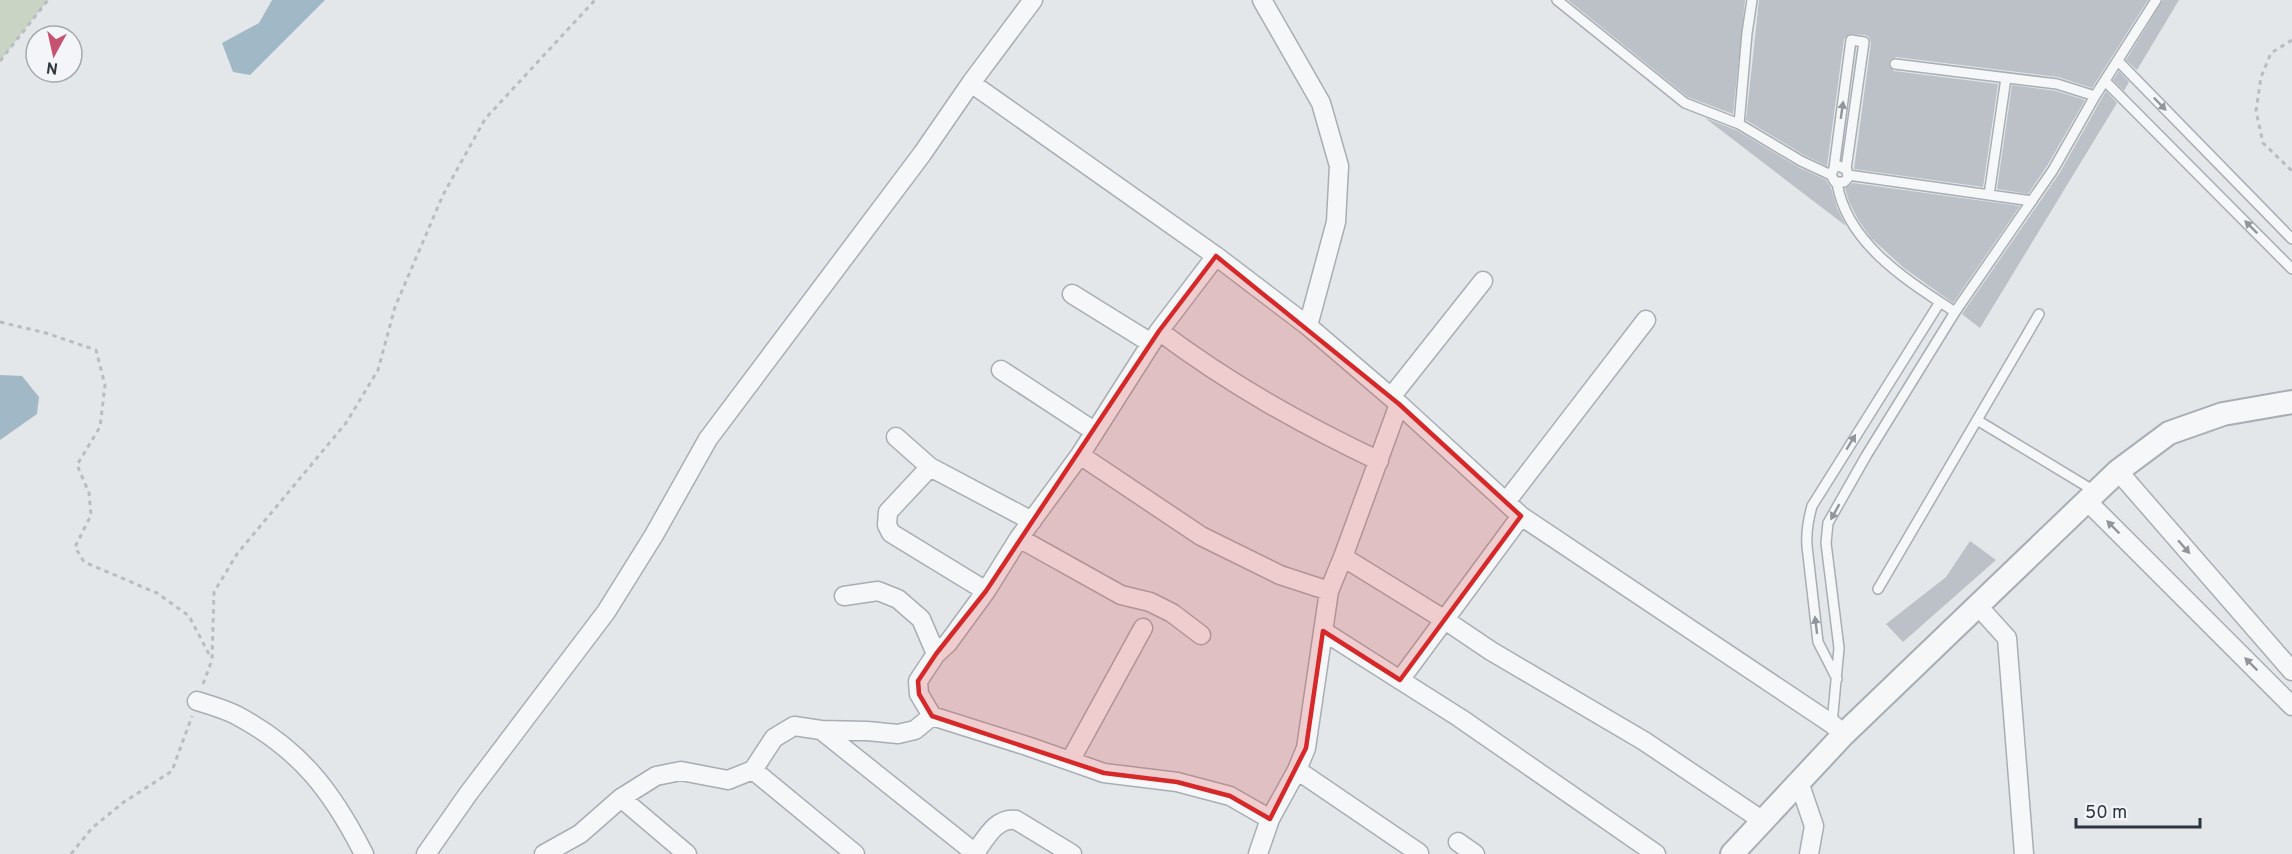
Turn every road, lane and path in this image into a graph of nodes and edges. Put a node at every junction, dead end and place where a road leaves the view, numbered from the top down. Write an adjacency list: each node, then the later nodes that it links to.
1 (48, 0): 9 (path)
2 (595, 0): 62 (path)
3 (1033, 0): 14 (street)
4 (1262, 0): 32 (street)
5 (1557, 0): 16 (lane)
6 (1752, 0): 16 (lane)
7 (2156, 0): 10 (lane)
8 (2292, 40): 17 (path)
9 (0, 61)
10 (2119, 62): 13 (lane); 22 (lane, one-way to 22)
11 (1895, 64): 12 (lane)
12 (2006, 78): 15 (lane); 20 (lane)
13 (2105, 81): 15 (lane); 24 (lane, one-way to 13)
14 (971, 82): 23 (street); 83 (street)
15 (2095, 96): 21 (lane)
16 (1739, 124): 19 (lane)
17 (2292, 171)
18 (1847, 172): 19 (lane); 19 (lane); 19 (lane, one-way to 18); 20 (lane)
19 (1834, 176): 27 (lane)
20 (1989, 195): 21 (lane)
21 (2032, 201): 28 (lane)
22 (2292, 239)
23 (1216, 256): 32 (street); 33 (street)
24 (2292, 269)
25 (1483, 281): 37 (street)
26 (1072, 294): 33 (street)
27 (1940, 302): 28 (lane); 34 (lane)
28 (1955, 312): 36 (lane)
29 (2039, 314): 39 (lane)
30 (1646, 320): 47 (street)
31 (0, 322): 62 (path)
32 (1308, 326): 37 (street)
33 (1155, 337): 40 (street); 43 (street)
34 (1899, 365): 36 (lane); 64 (lane, one-way to 34)
35 (1001, 370): 40 (street)
36 (1916, 376): 64 (lane, one-way to 64)
37 (1395, 400): 43 (street); 47 (street)
38 (2292, 402): 45 (street)
39 (1977, 420): 46 (lane); 52 (lane)
40 (1094, 431): 42 (street)
41 (896, 437): 44 (street)
42 (1080, 455): 49 (street); 54 (street)
43 (1379, 461): 51 (street)
44 (930, 467): 49 (street); 53 (street)
45 (2118, 471): 46 (street); 63 (street, one-way to 63)
46 (2092, 496): 56 (street); 67 (street, one-way to 46)
47 (1506, 502): 48 (street)
48 (1521, 516): 57 (street); 70 (street)
49 (1032, 521): 50 (street)
50 (1019, 538): 53 (street); 60 (street)
51 (1343, 557): 54 (street); 57 (street)
52 (1878, 589)
53 (986, 591): 61 (street)
54 (1329, 591): 59 (street)
55 (844, 596): 61 (street)
56 (1978, 606): 70 (street); 93 (street)
57 (1445, 620): 65 (street); 77 (street)
58 (1143, 628): 71 (street)
59 (1323, 631): 65 (street); 73 (street)
60 (1201, 635)
61 (936, 654): 68 (street)
62 (212, 660): 66 (path)
63 (2292, 671)
64 (1837, 679): 70 (lane)
65 (1400, 680): 90 (street)
66 (197, 701): 81 (path); 82 (street)
67 (2292, 706)
68 (932, 716): 69 (street); 71 (street)
69 (821, 730): 72 (street); 79 (street)
70 (1838, 730): 74 (street)
71 (1070, 761): 76 (street)
72 (753, 770): 75 (street); 86 (street)
73 (1297, 771): 76 (street); 80 (street)
74 (1799, 782): 77 (street); 92 (street)
75 (621, 798): 84 (street); 85 (street)
76 (1270, 819): 88 (street)
77 (1763, 821): 91 (street)
78 (1458, 842): 89 (street)
79 (975, 853): 87 (street)
80 (1419, 853)
81 (71, 854)
82 (364, 854)
83 (426, 854)
84 (544, 854)
85 (687, 854)
86 (855, 854)
87 (1072, 854)
88 (1258, 854)
89 (1475, 854)
90 (1656, 854)
91 (1732, 854)
92 (1809, 854)
93 (2024, 854)

